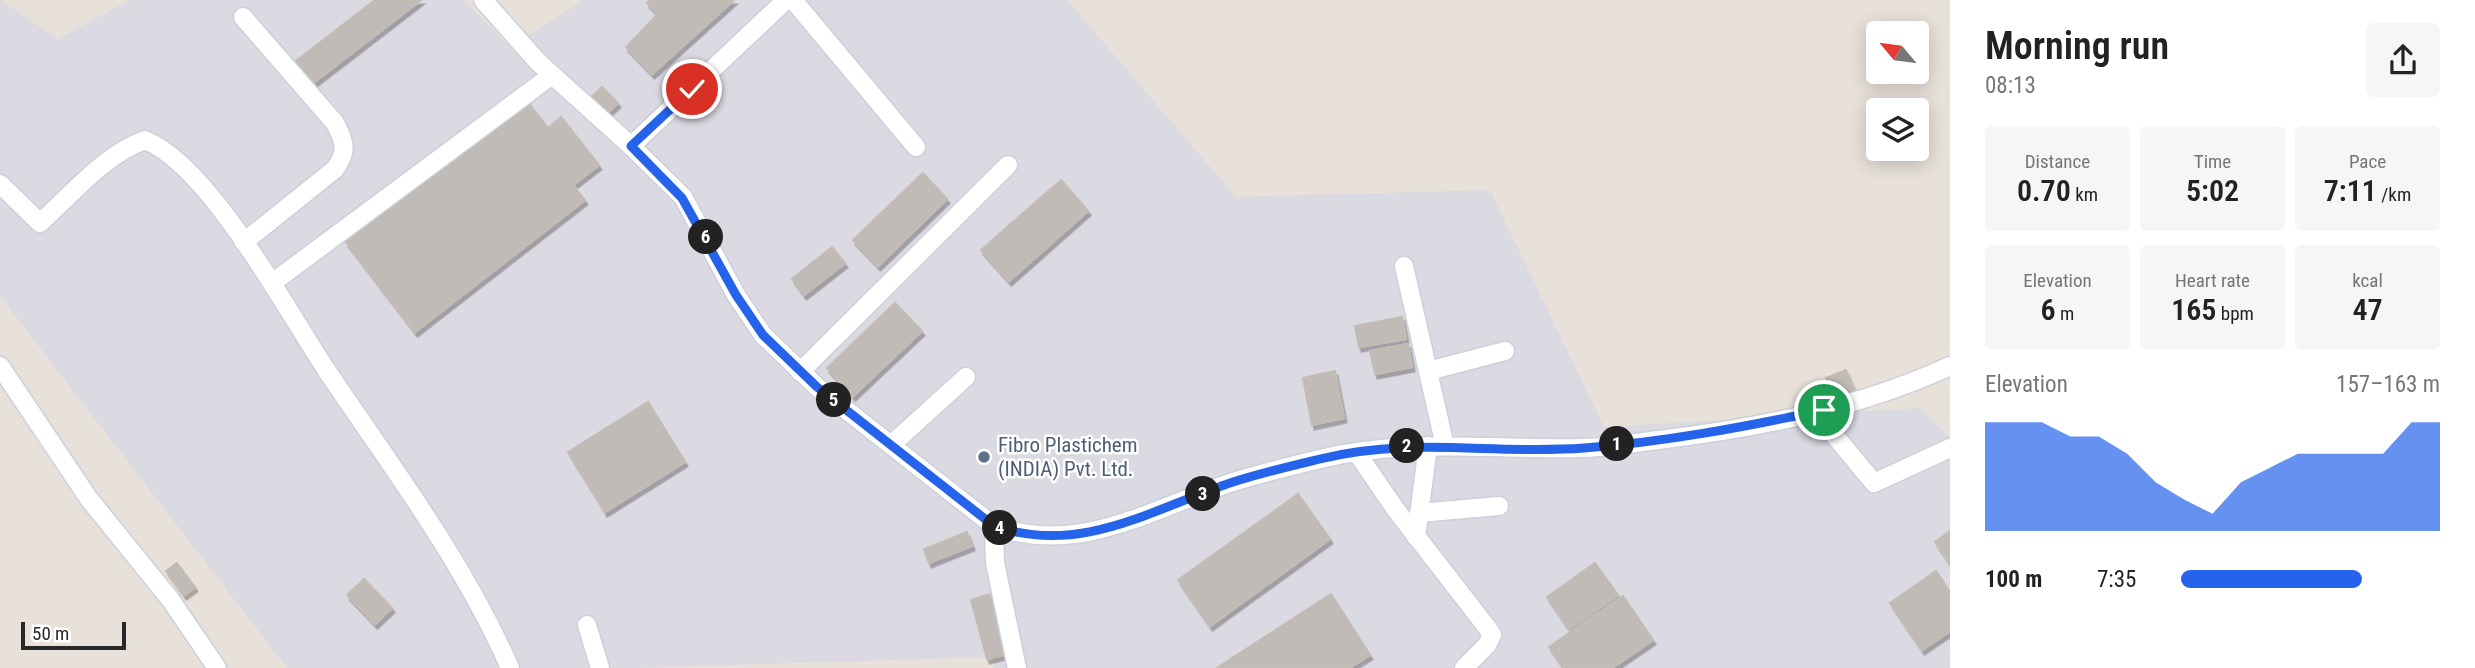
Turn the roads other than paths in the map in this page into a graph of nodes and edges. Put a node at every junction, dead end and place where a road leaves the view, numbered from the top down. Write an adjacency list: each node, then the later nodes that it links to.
1 (483, 0): 5 (street)
2 (786, 0): 6 (street)
3 (793, 0): 7 (street)
4 (243, 17): 10 (street)
5 (552, 75): 6 (street); 12 (street)
6 (631, 146): 17 (street)
7 (916, 147)
8 (1008, 165): 17 (street)
9 (0, 184): 10 (street)
10 (244, 242): 12 (street)
11 (1404, 266): 16 (street)
12 (272, 284): 30 (street)
13 (1504, 351): 16 (street)
14 (0, 366): 29 (street)
15 (1950, 366): 19 (street)
16 (1428, 371): 21 (street)
17 (800, 372): 20 (street)
18 (966, 377): 20 (street)
19 (1815, 412): 21 (street); 22 (street)
20 (891, 445): 26 (street)
21 (1436, 446): 23 (street); 25 (street)
22 (1950, 448)
23 (1357, 453): 26 (street); 27 (street)
24 (1499, 506): 25 (street)
25 (1419, 513): 27 (street)
26 (994, 526): 32 (street)
27 (1416, 537): 33 (street)
28 (587, 625): 31 (street)
29 (217, 668)
30 (510, 668)
31 (600, 668)
32 (1017, 668)
33 (1464, 668)

